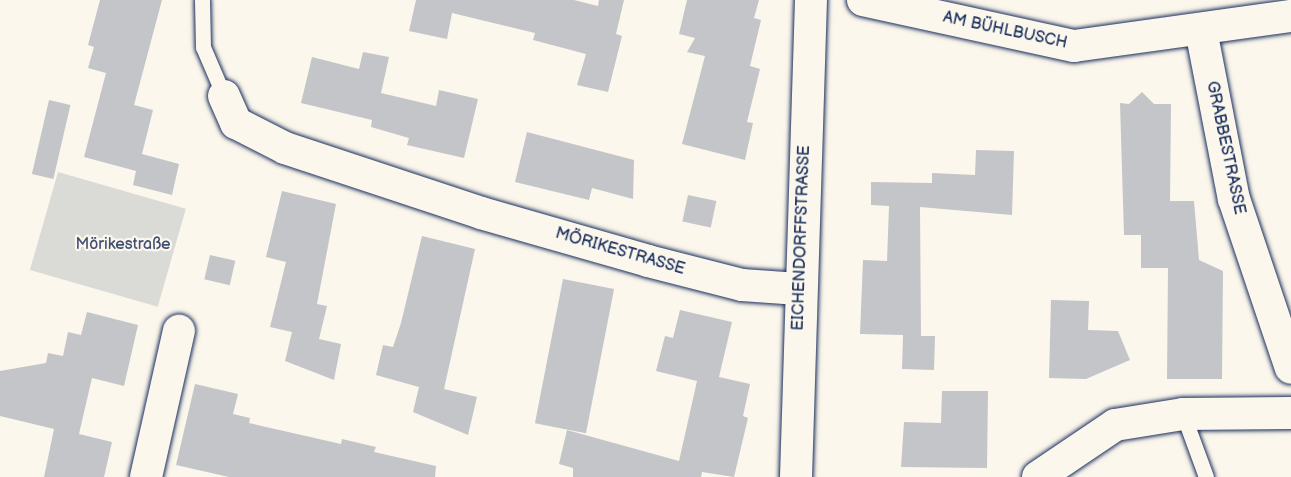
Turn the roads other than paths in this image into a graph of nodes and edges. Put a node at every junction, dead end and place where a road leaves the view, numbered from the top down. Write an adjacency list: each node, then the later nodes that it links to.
1 (202, 0): 6 (lane)
2 (811, 0): 7 (street, EICHENDORFFSTRASSE)
3 (863, 0): 5 (street, AM BÜHLBUSCH)
4 (1289, 11): 5 (street, AM BÜHLBUSCH)
5 (1201, 30): 9 (street, GRABBESTRASSE)
6 (224, 96): 7 (street, MÖRIKESTRASSE)
7 (799, 289): 14 (street, EICHENDORFFSTRASSE)
8 (179, 332): 13 (street)
9 (1291, 368)
10 (1291, 413): 11 (street)
11 (1183, 414): 12 (street); 16 (lane)
12 (1085, 463): 15 (street)
13 (146, 477)
14 (796, 477)
15 (1038, 477)
16 (1206, 477)

